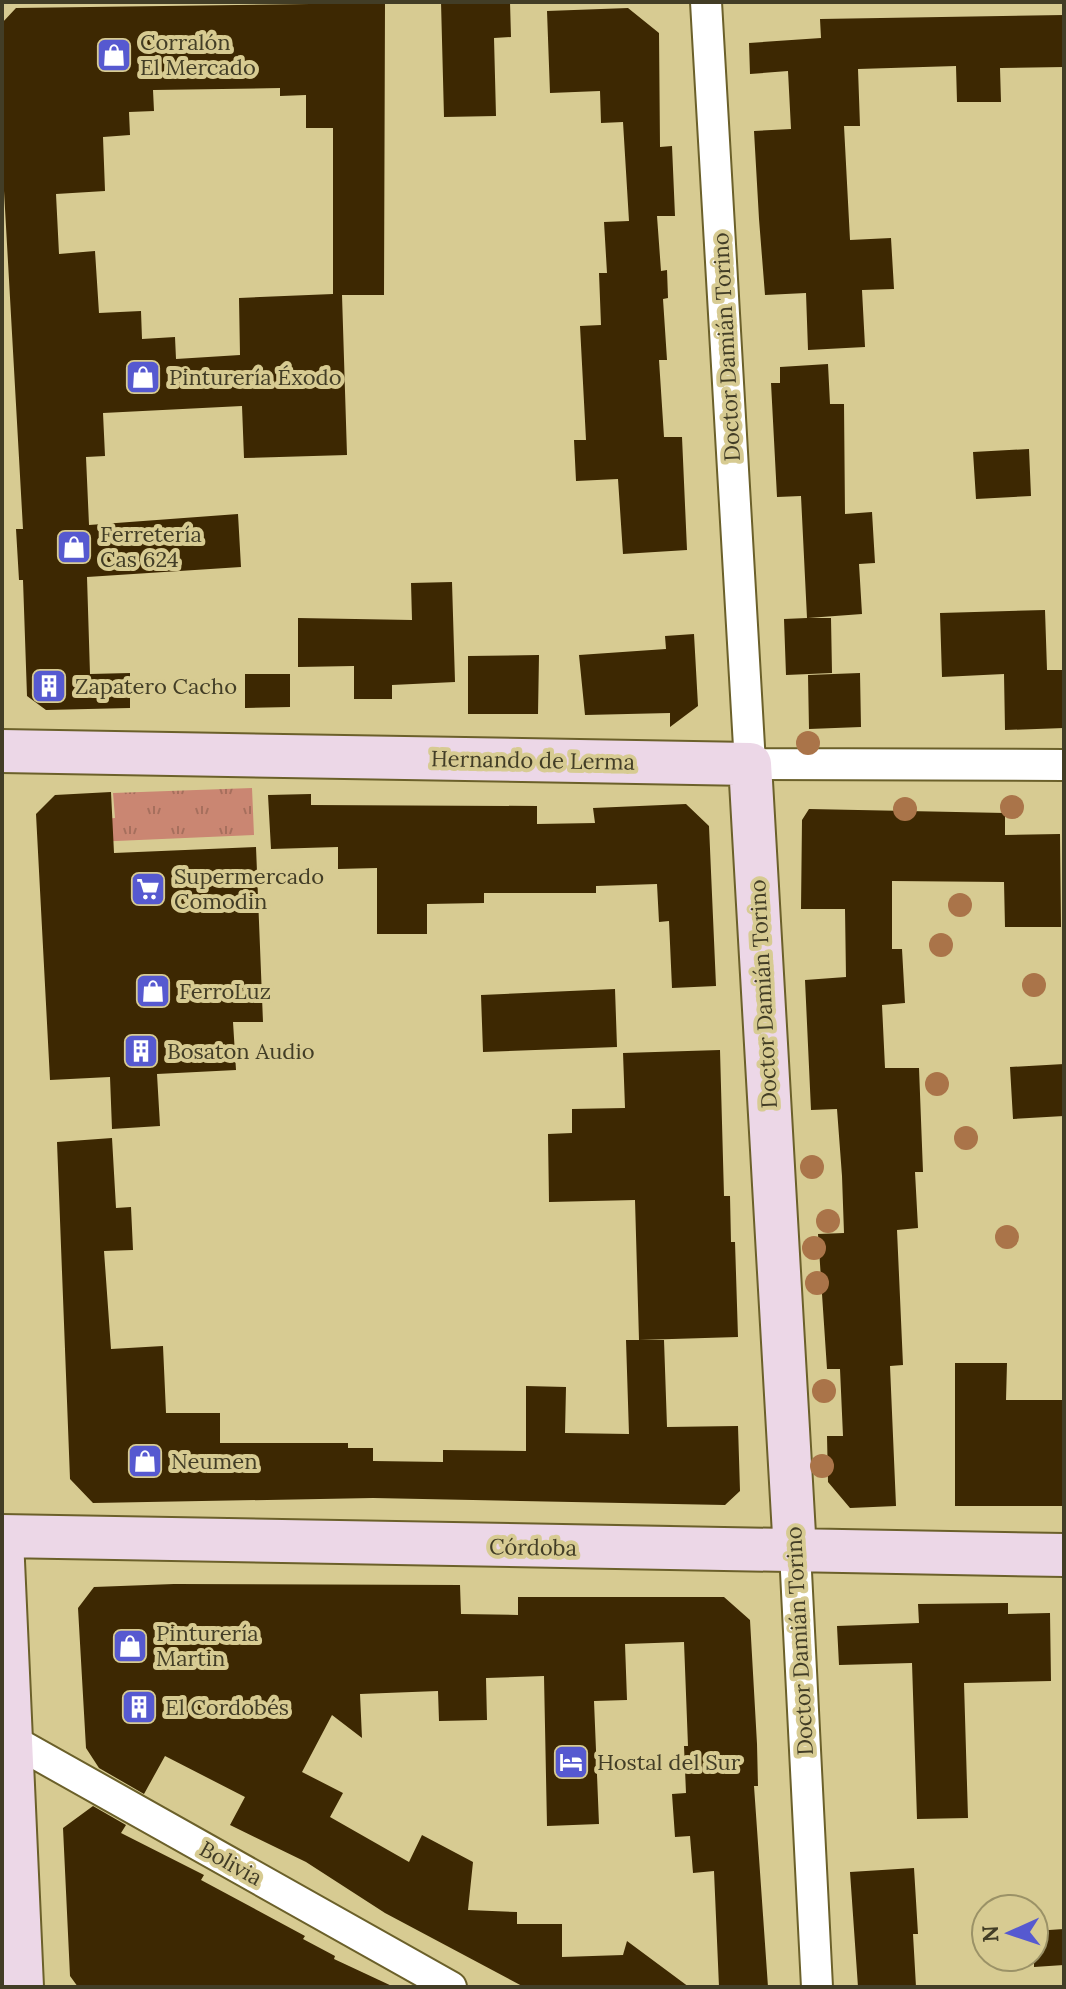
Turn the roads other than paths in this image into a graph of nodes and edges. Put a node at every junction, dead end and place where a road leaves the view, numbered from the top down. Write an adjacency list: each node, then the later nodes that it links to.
1 (706, 2): 3 (street, Doctor Damián Torino)
2 (2, 751): 3 (main road, Hernando de Lerma)
3 (750, 764): 4 (street, Hernando de Lerma); 6 (main road, Doctor Damián Torino)
4 (1064, 765)
5 (2, 1538): 6 (main road, Córdoba); 8 (main road)
6 (795, 1552): 7 (main road, Córdoba); 12 (street, Doctor Damián Torino)
7 (1064, 1555)
8 (3, 1590): 9 (main road)
9 (10, 1739): 10 (main road); 11 (street, Bolivia)
10 (22, 1987)
11 (451, 1987)
12 (817, 1987)

